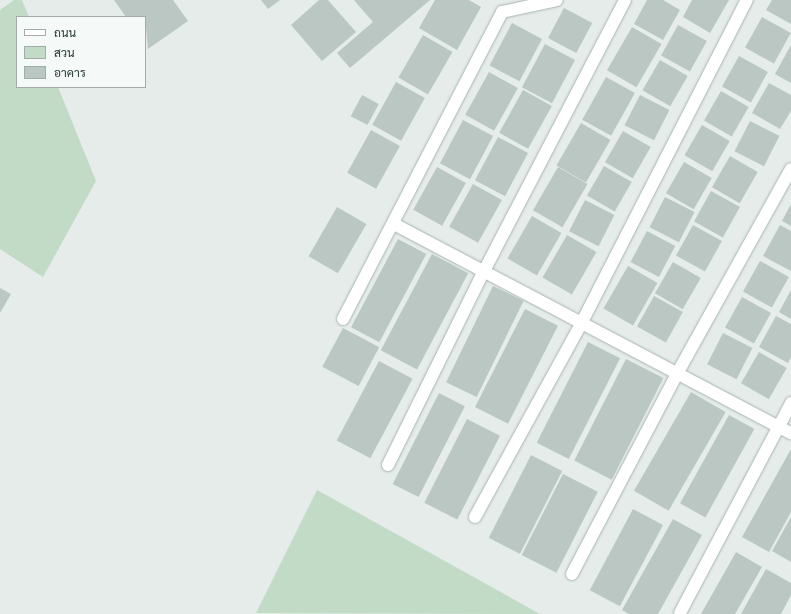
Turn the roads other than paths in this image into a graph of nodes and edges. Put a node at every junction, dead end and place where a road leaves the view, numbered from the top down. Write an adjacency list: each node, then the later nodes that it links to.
1 (557, 0): 5 (street)
2 (625, 0): 6 (street)
3 (748, 0): 8 (street)
4 (791, 168): 9 (street)
5 (394, 224): 6 (street); 7 (street)
6 (484, 271): 8 (street); 13 (street)
7 (343, 319)
8 (582, 322): 9 (street); 14 (street)
9 (678, 372): 11 (street); 15 (street)
10 (791, 403): 11 (street)
11 (778, 426): 12 (street); 16 (street)
12 (791, 433)
13 (388, 465)
14 (475, 517)
15 (572, 574)
16 (680, 613)

